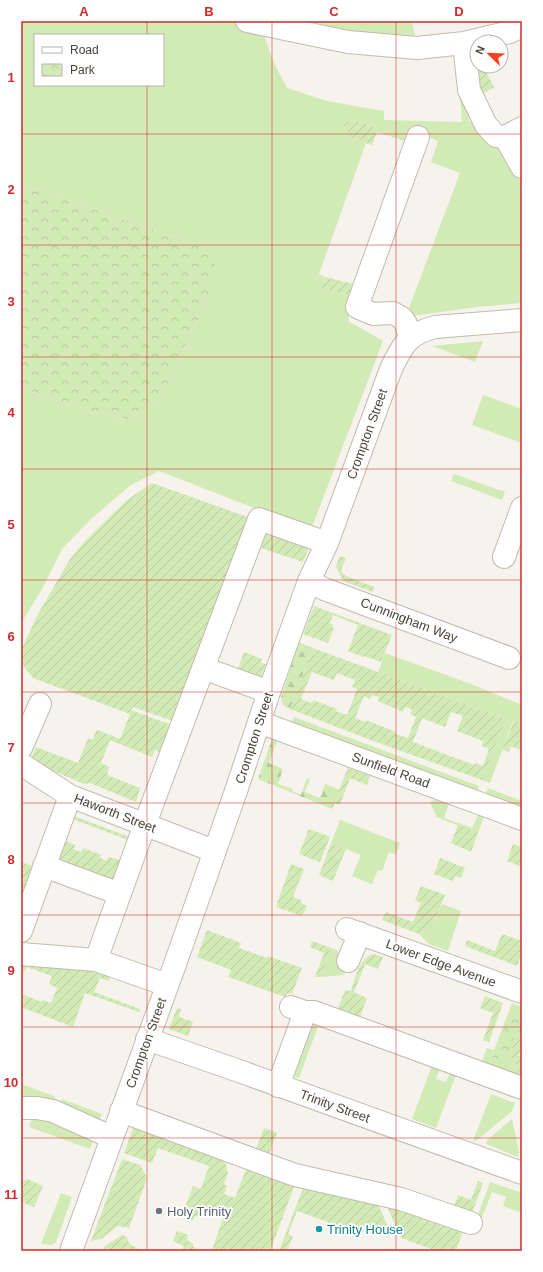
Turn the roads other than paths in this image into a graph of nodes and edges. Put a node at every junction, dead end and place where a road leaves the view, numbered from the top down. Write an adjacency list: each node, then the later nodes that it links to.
1 (247, 21): 4 (street)
2 (520, 21): 3 (street)
3 (522, 26): 4 (street)
4 (464, 43): 5 (street)
5 (514, 132): 7 (street)
6 (418, 137): 9 (street)
7 (522, 167)
8 (522, 320): 9 (street, Crompton Street)
9 (410, 337): 11 (street, Crompton Street)
10 (522, 508): 12 (street)
11 (327, 543): 13 (street, Crompton Street); 15 (street)
12 (504, 557)
13 (309, 581): 14 (street, Cunningham Way); 16 (street, Crompton Street)
14 (509, 658)
15 (203, 668): 16 (street); 23 (street)
16 (269, 692): 18 (street, Crompton Street)
17 (40, 704): 19 (street)
18 (259, 722): 22 (street, Sunfield Road); 24 (street, Crompton Street)
19 (21, 748)
20 (21, 764): 21 (street, Haworth Street)
21 (70, 796): 23 (street, Haworth Street); 25 (street)
22 (522, 819)
23 (144, 825): 24 (street, Haworth Street); 26 (street)
24 (214, 851): 31 (street, Crompton Street)
25 (44, 866): 26 (street); 27 (street)
26 (120, 894): 29 (street)
27 (21, 931)
28 (21, 954): 29 (street)
29 (96, 960): 31 (street)
30 (348, 961): 32 (street, Lower Edge Avenue)
31 (167, 985): 33 (street, Crompton Street)
32 (522, 992)
33 (147, 1039): 34 (street, Trinity Street); 37 (street, Crompton Street)
34 (278, 1086): 35 (street); 39 (street, Trinity Street)
35 (522, 1088)
36 (21, 1108): 38 (street)
37 (120, 1111): 38 (street, Crompton Street); 40 (street)
38 (111, 1137): 41 (street, Crompton Street)
39 (522, 1173)
40 (471, 1223)
41 (71, 1251)

